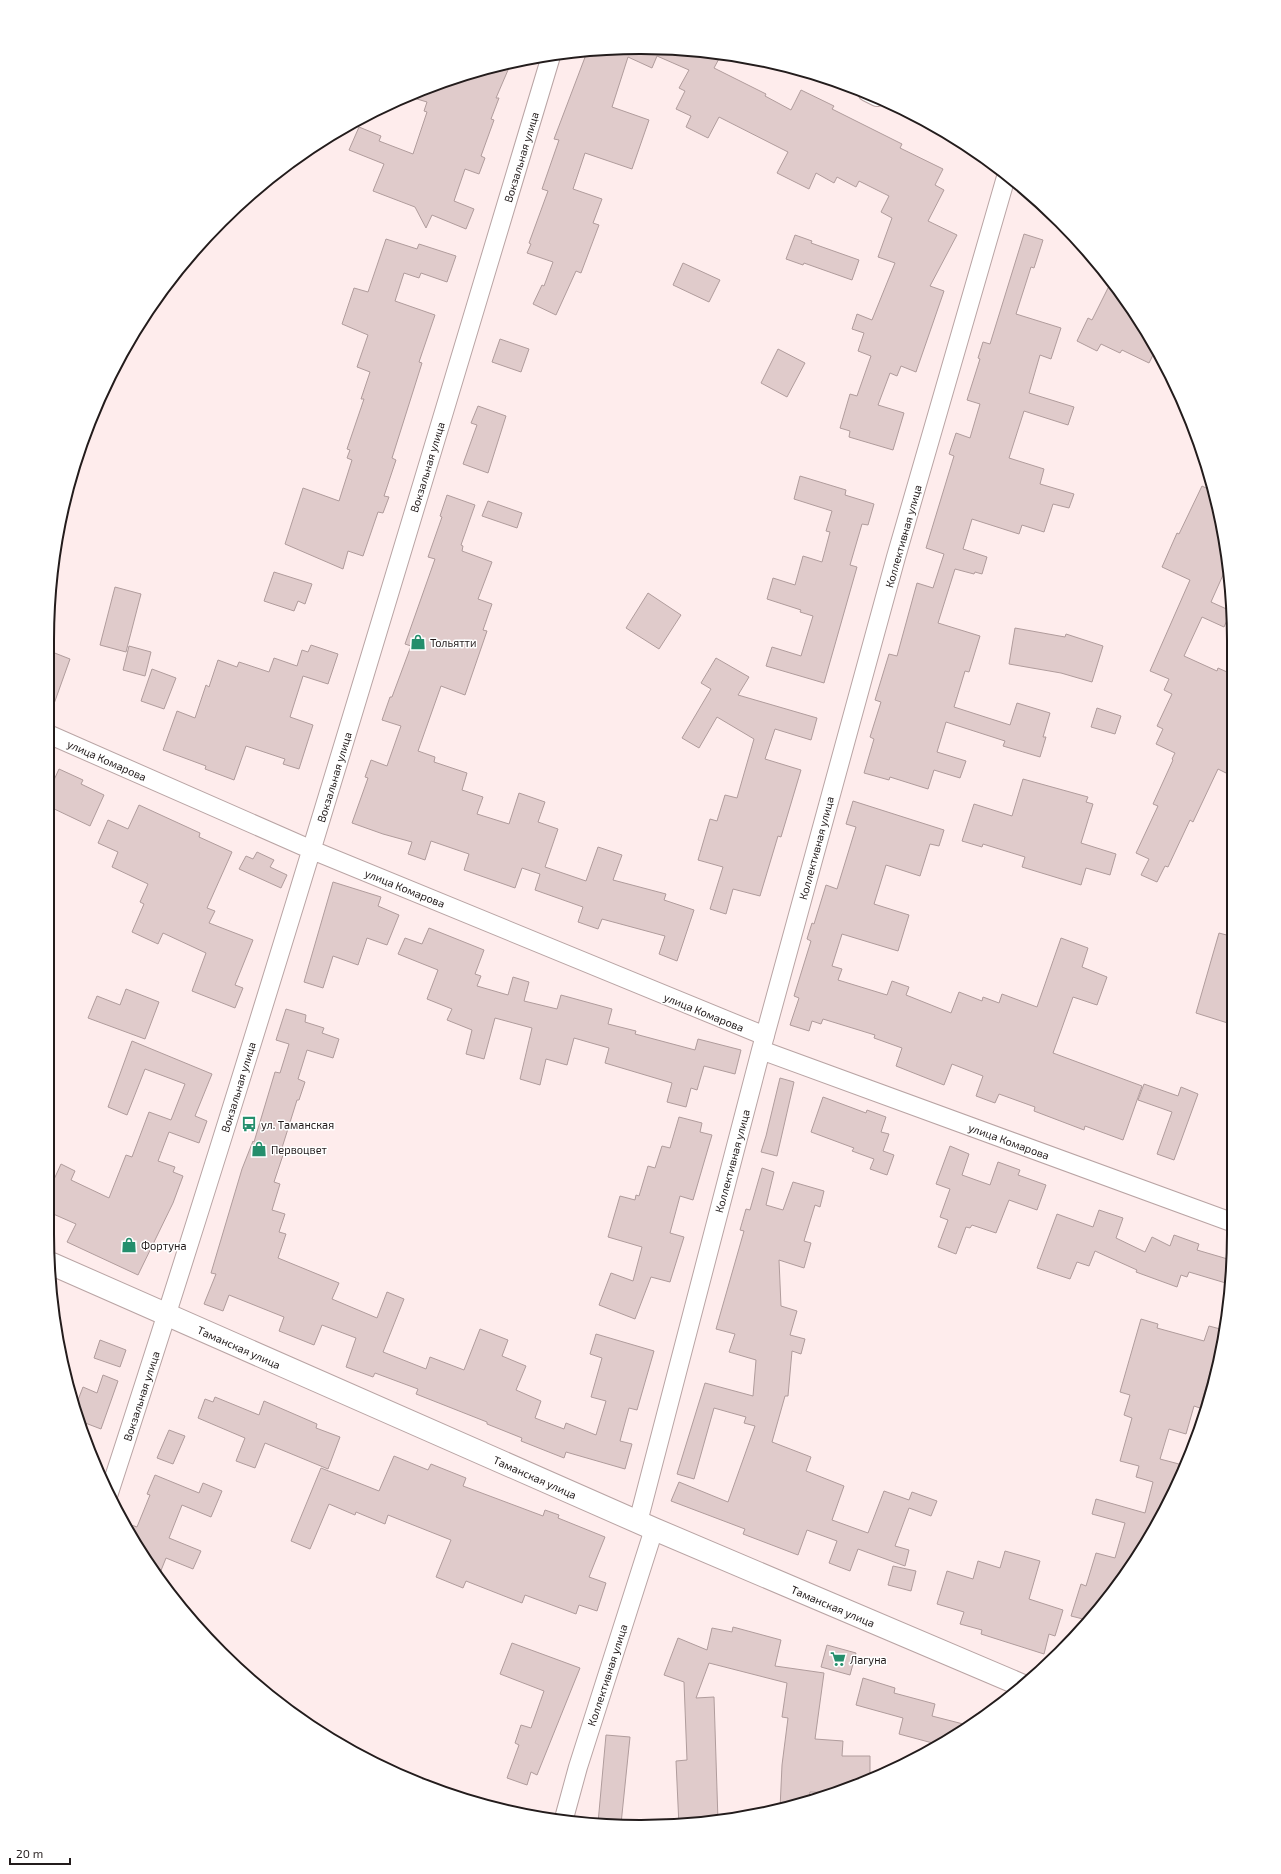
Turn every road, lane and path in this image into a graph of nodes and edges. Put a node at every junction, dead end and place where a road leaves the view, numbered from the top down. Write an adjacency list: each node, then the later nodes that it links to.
1 (549, 61): 4 (street, Вокзальная улица)
2 (1005, 181): 5 (street, Коллективная улица)
3 (54, 737): 4 (street, улица Комарова)
4 (312, 850): 5 (street, улица Комарова); 8 (street, Вокзальная улица)
5 (763, 1043): 6 (street, улица Комарова); 10 (street, Коллективная улица)
6 (1227, 1220)
7 (55, 1265): 8 (street, Таманская улица)
8 (167, 1316): 9 (street, Вокзальная улица); 10 (street, Таманская улица)
9 (111, 1486)
10 (646, 1526): 11 (street, Таманская улица); 12 (street, Коллективная улица)
11 (1016, 1684)
12 (565, 1815)

